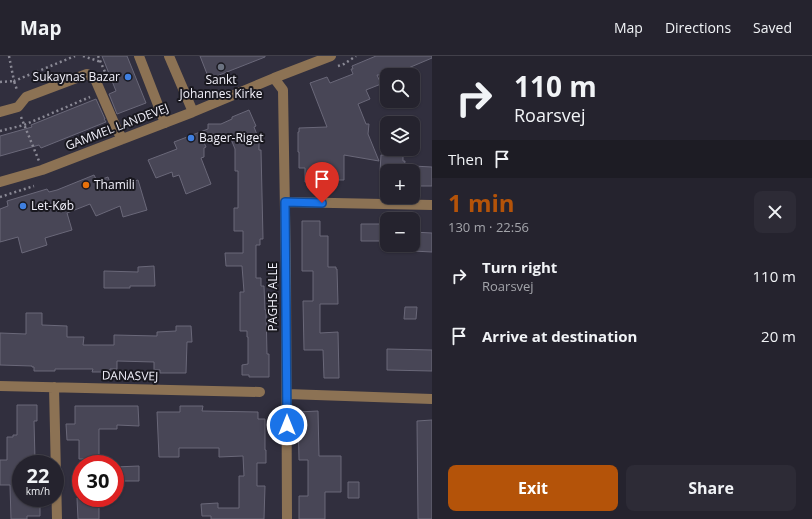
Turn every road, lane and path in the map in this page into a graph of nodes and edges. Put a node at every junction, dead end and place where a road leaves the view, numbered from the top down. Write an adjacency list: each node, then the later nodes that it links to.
1 (8, 56): 9 (path)
2 (75, 56): 9 (path)
3 (83, 56): 7 (path)
4 (139, 56): 15 (street)
5 (170, 56): 14 (street)
6 (331, 56): 8 (street, GAMMEL LANDEVEJ)
7 (101, 62)
8 (274, 78): 14 (street, GAMMEL LANDEVEJ); 21 (street, PAGHS ALLE)
9 (14, 81): 10 (path); 12 (path)
10 (0, 82)
11 (102, 92): 12 (street); 16 (path); 18 (street)
12 (20, 104): 13 (street); 16 (path)
13 (0, 112)
14 (193, 112): 15 (street, GAMMEL LANDEVEJ)
15 (165, 123): 18 (street, GAMMEL LANDEVEJ)
16 (24, 124): 17 (path); 19 (path)
17 (0, 131)
18 (123, 139): 19 (street, GAMMEL LANDEVEJ)
19 (42, 170): 20 (street, GAMMEL LANDEVEJ)
20 (0, 182)
21 (285, 202): 22 (street); 26 (street, PAGHS ALLE)
22 (432, 205)
23 (0, 386): 24 (street, DANASVEJ)
24 (54, 387): 25 (street, DANASVEJ); 28 (street)
25 (260, 392)
26 (287, 394): 27 (street); 29 (street, PAGHS ALLE)
27 (432, 399)
28 (57, 519)
29 (287, 519)

